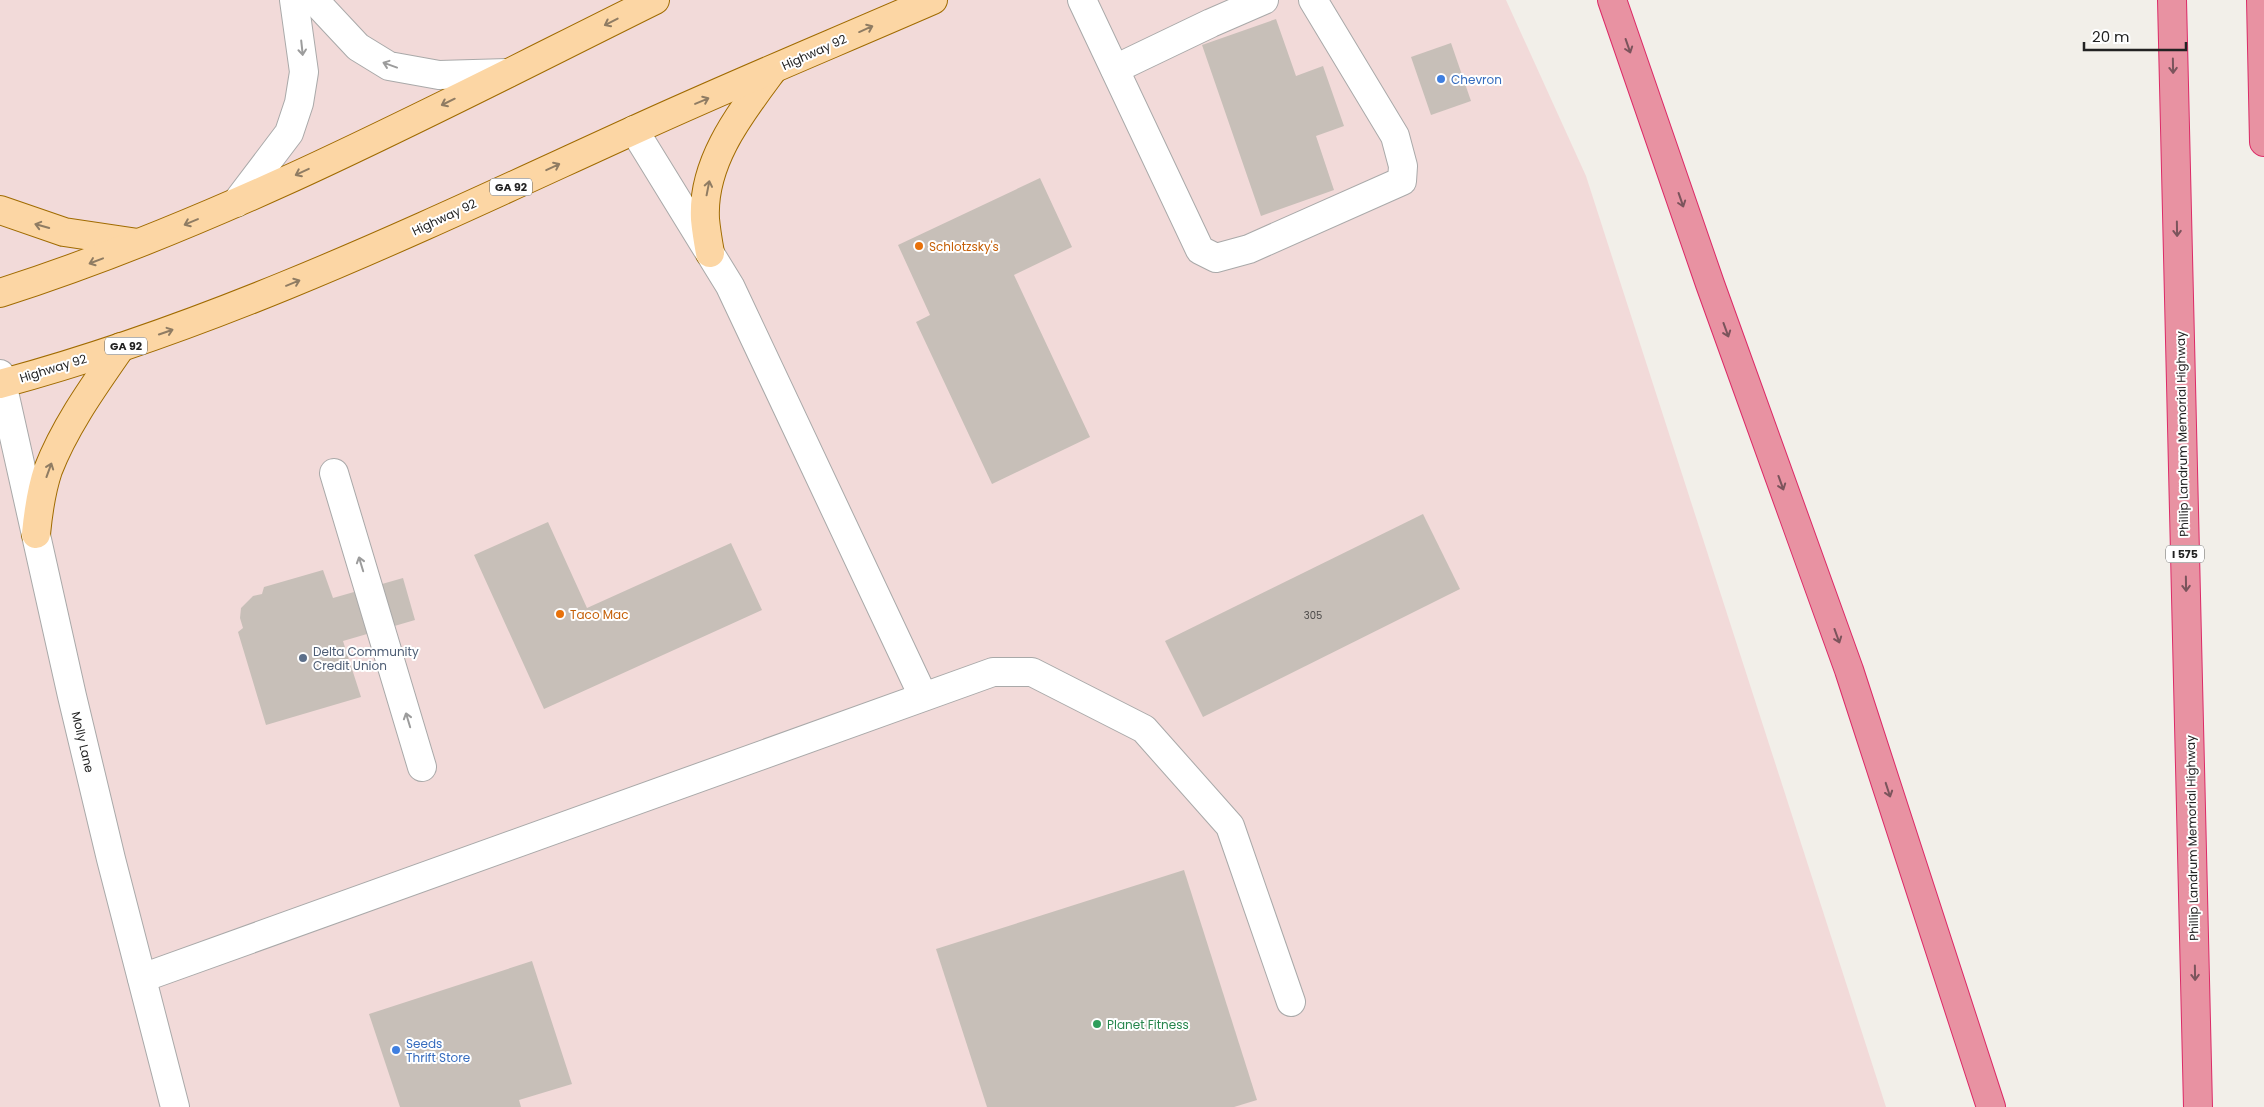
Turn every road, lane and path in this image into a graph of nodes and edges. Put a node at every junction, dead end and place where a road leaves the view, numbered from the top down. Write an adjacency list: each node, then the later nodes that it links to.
1 (294, 0): 16 (street, one-way to 16)
2 (314, 0): 13 (street, one-way to 2)
3 (654, 0): 13 (main road, one-way to 13)
4 (933, 0): 12 (main road, Highway 92 / GA 92, one-way to 4)
5 (1082, 0): 11 (street)
6 (1264, 0): 11 (street)
7 (1313, 0): 11 (street)
8 (1612, 0): 30 (highway, one-way to 30)
9 (2172, 0): 31 (highway, Phillip Landrum Memorial Highway / I 575, one-way to 31)
10 (2261, 0): 15 (highway)
11 (1114, 69)
12 (773, 70): 14 (main road, Highway 92 / GA 92, one-way to 12); 19 (main road, one-way to 12)
13 (508, 73): 16 (main road, one-way to 16)
14 (634, 130): 19 (street); 21 (main road, Highway 92 / GA 92, one-way to 14)
15 (2264, 142)
16 (236, 202): 18 (main road, one-way to 18)
17 (0, 210): 18 (main road, one-way to 17)
18 (142, 243): 20 (main road, one-way to 20)
19 (710, 253): 25 (street)
20 (0, 293)
21 (121, 348): 22 (main road, Highway 92 / GA 92); 24 (main road, one-way to 21)
22 (1, 380): 24 (street, Molly Lane)
23 (334, 473): 26 (street, one-way to 23)
24 (36, 534): 27 (street, Molly Lane)
25 (923, 696): 27 (street); 28 (street)
26 (422, 766)
27 (142, 978): 29 (street, Molly Lane)
28 (1290, 1002)
29 (175, 1107)
30 (1991, 1107)
31 (2198, 1107)

